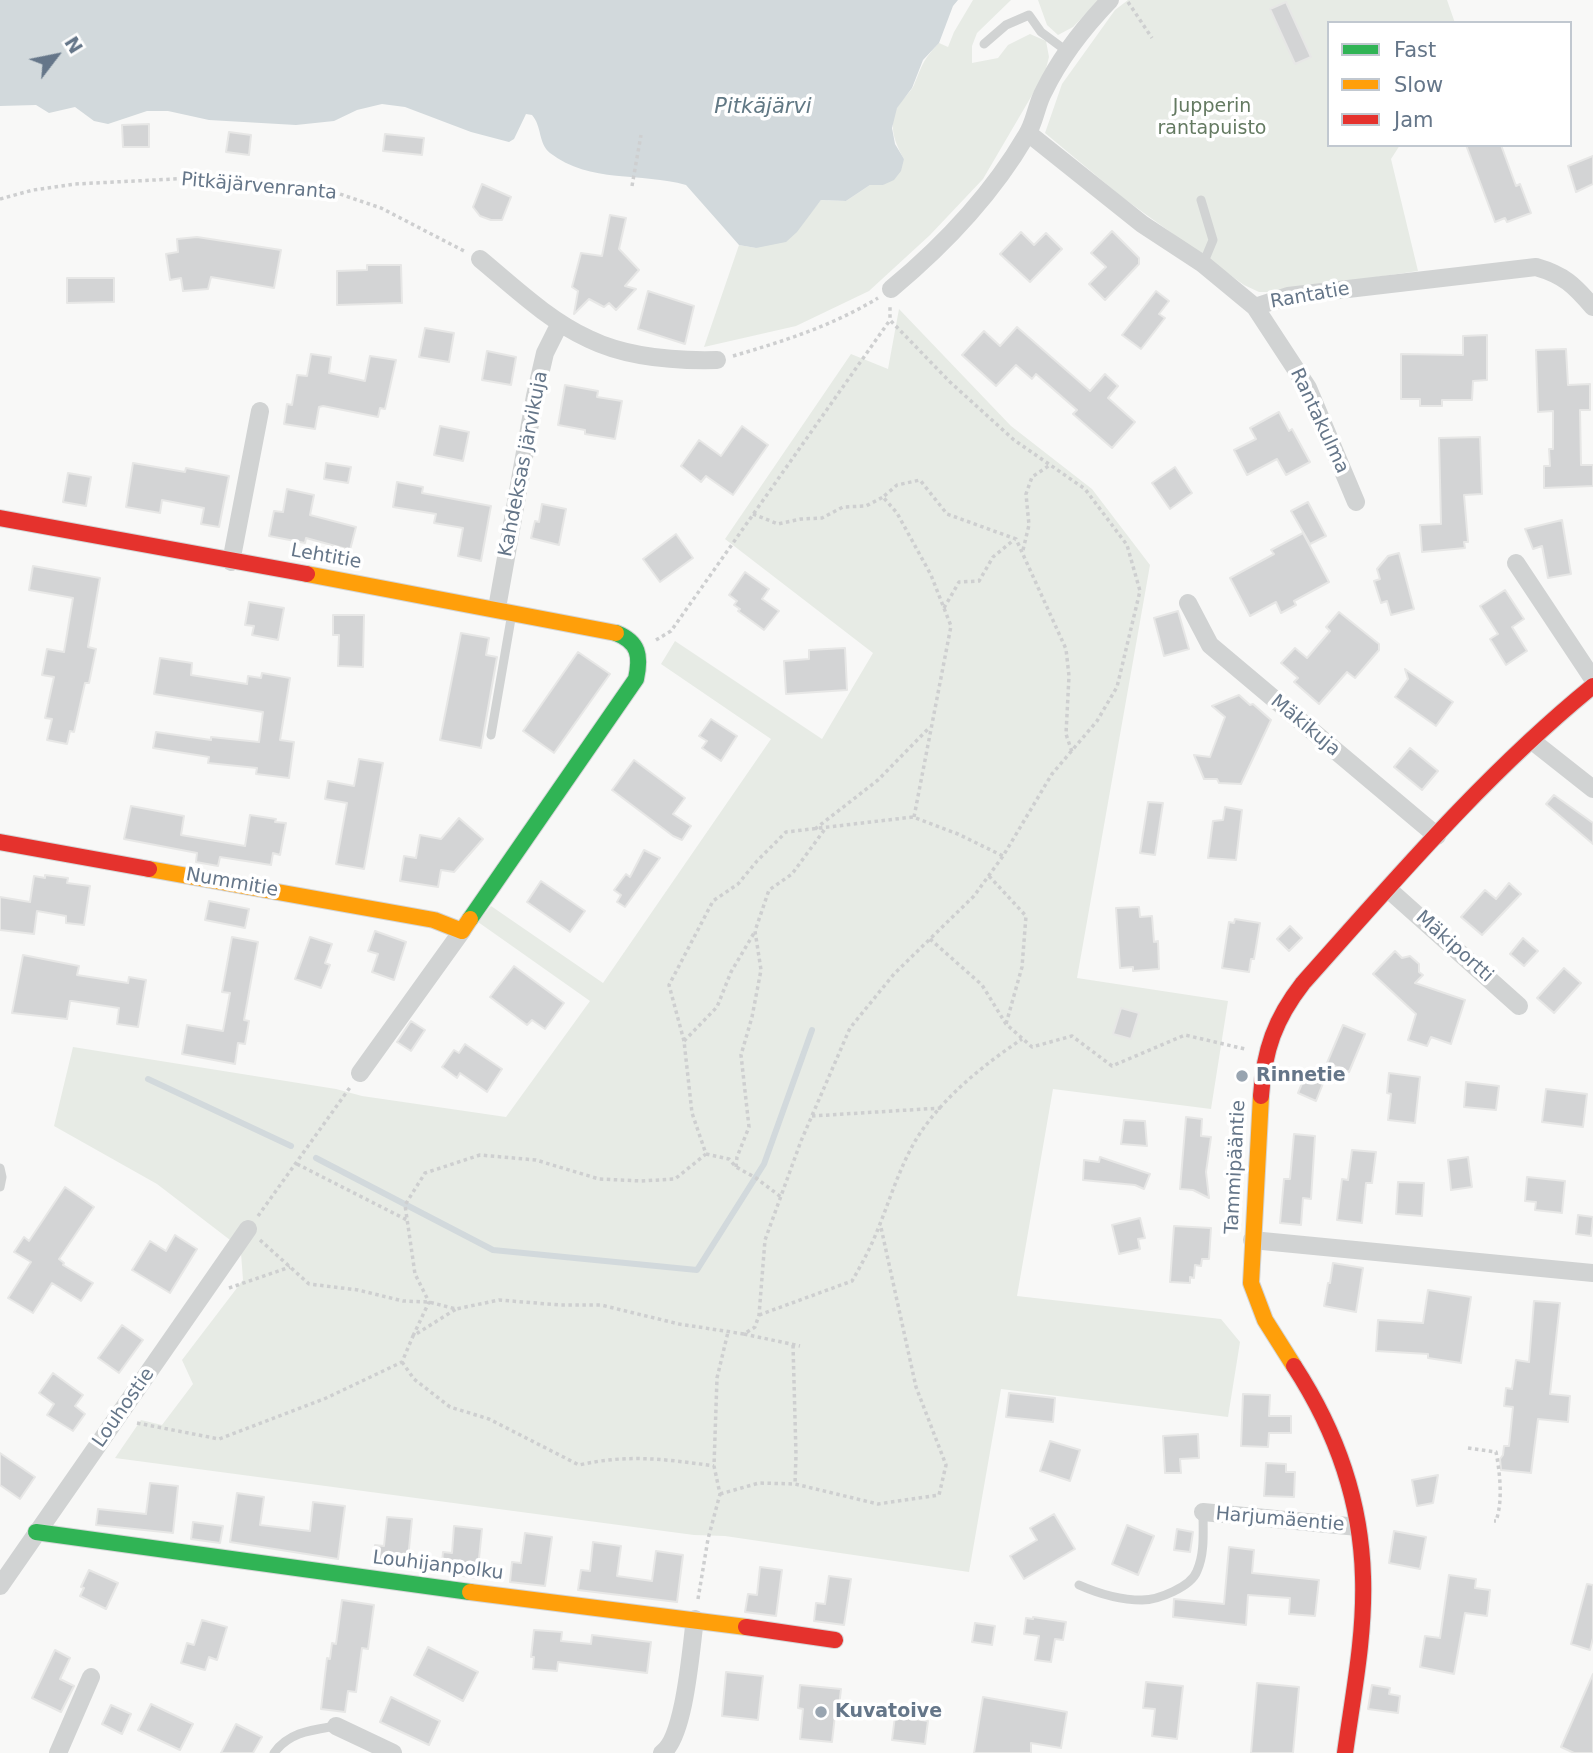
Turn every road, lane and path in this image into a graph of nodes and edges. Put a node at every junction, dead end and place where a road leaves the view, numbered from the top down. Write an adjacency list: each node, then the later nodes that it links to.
1 (1110, 0): 5 (street)
2 (1127, 0): 3 (path)
3 (1152, 37)
4 (984, 44): 5 (lane)
5 (1068, 52): 6 (street)
6 (1028, 134): 12 (street, Rantatie); 13 (street)
7 (641, 135): 8 (path)
8 (632, 186)
9 (0, 199): 11 (path, Pitkäjärvenranta)
10 (1201, 200): 12 (lane)
11 (480, 259): 17 (street)
12 (1203, 264): 14 (street, Rantatie)
13 (891, 289): 16 (path); 18 (path)
14 (1255, 307): 15 (street, Rantatie); 22 (street, Rantakulma)
15 (1593, 307)
16 (890, 320): 20 (path); 23 (path)
17 (560, 323): 18 (street); 31 (street, Kahdeksas järvikuja)
18 (717, 360)
19 (260, 411): 27 (street)
20 (1050, 465): 26 (path); 38 (path)
21 (883, 496): 23 (path); 25 (path); 30 (path)
22 (1356, 502)
23 (753, 514): 32 (path)
24 (0, 518): 27 (street, Lehtitie)
25 (1016, 539): 26 (path); 30 (path)
26 (1023, 552): 38 (path)
27 (231, 562): 31 (street, Lehtitie)
28 (1516, 563): 33 (street)
29 (1188, 603): 43 (street, Mäkikuja)
30 (944, 608): 35 (path)
31 (505, 610): 32 (street, Lehtitie); 36 (lane)
32 (639, 650): 48 (street)
33 (1593, 679)
34 (1593, 686): 37 (street, Tammipääntie)
35 (931, 726): 40 (path); 42 (path)
36 (491, 735)
37 (1531, 740): 39 (street); 43 (street, Tammipääntie)
38 (1072, 752): 45 (path)
39 (1593, 789)
40 (914, 817): 41 (path); 45 (path)
41 (825, 829): 42 (path); 49 (path)
42 (814, 830): 54 (path)
43 (1437, 836): 47 (street, Tammipääntie)
44 (0, 842): 48 (street, Nummitie)
45 (1003, 856): 46 (path)
46 (989, 876): 50 (path); 52 (path)
47 (1388, 889): 51 (street, Mäkiportti); 68 (street, Tammipääntie)
48 (462, 931): 56 (street)
49 (755, 931): 54 (path); 61 (path)
50 (930, 939): 52 (path); 58 (path)
51 (1519, 1006)
52 (1006, 1024): 53 (path)
53 (1023, 1039): 55 (path); 57 (path)
54 (684, 1041): 59 (path)
55 (1245, 1049)
56 (360, 1073): 60 (path)
57 (942, 1108): 58 (path); 66 (path)
58 (812, 1116): 64 (path)
59 (706, 1154): 61 (path); 65 (path)
60 (298, 1164): 65 (path); 67 (path)
61 (736, 1167): 64 (path)
62 (0, 1168): 63 (lane)
63 (0, 1188)
64 (781, 1197): 74 (path)
65 (407, 1220): 72 (path)
66 (880, 1223): 74 (path); 84 (path)
67 (248, 1229): 69 (path); 71 (street, Louhostie)
68 (1252, 1240): 70 (street); 88 (street, Tammipääntie)
69 (290, 1267): 71 (path); 72 (path)
70 (1593, 1273)
71 (204, 1293): 81 (street, Louhostie)
72 (429, 1302): 73 (path); 77 (path)
73 (456, 1308): 75 (path); 77 (path)
74 (759, 1315): 76 (path)
75 (728, 1332): 76 (path); 83 (path)
76 (744, 1334): 78 (path)
77 (414, 1336): 80 (path)
78 (793, 1345): 79 (path); 84 (path)
79 (800, 1346)
80 (402, 1362): 81 (path); 83 (path)
81 (116, 1418): 89 (street, Louhostie)
82 (1468, 1448): 87 (path)
83 (714, 1466): 85 (path)
84 (795, 1484): 85 (path)
85 (720, 1494): 92 (path)
86 (1203, 1512): 88 (street, Harjumäentie); 90 (lane)
87 (1494, 1521)
88 (1358, 1527): 100 (street, Tammipääntie)
89 (36, 1532): 91 (street, Louhostie); 92 (street, Louhijanpolku)
90 (1079, 1585)
91 (0, 1586)
92 (695, 1619): 93 (street, Louhijanpolku); 99 (street)
93 (835, 1640)
94 (91, 1677): 96 (street)
95 (336, 1726): 97 (lane); 98 (street)
96 (58, 1753)
97 (274, 1753)
98 (393, 1753)
99 (662, 1753)
100 (1345, 1753)

